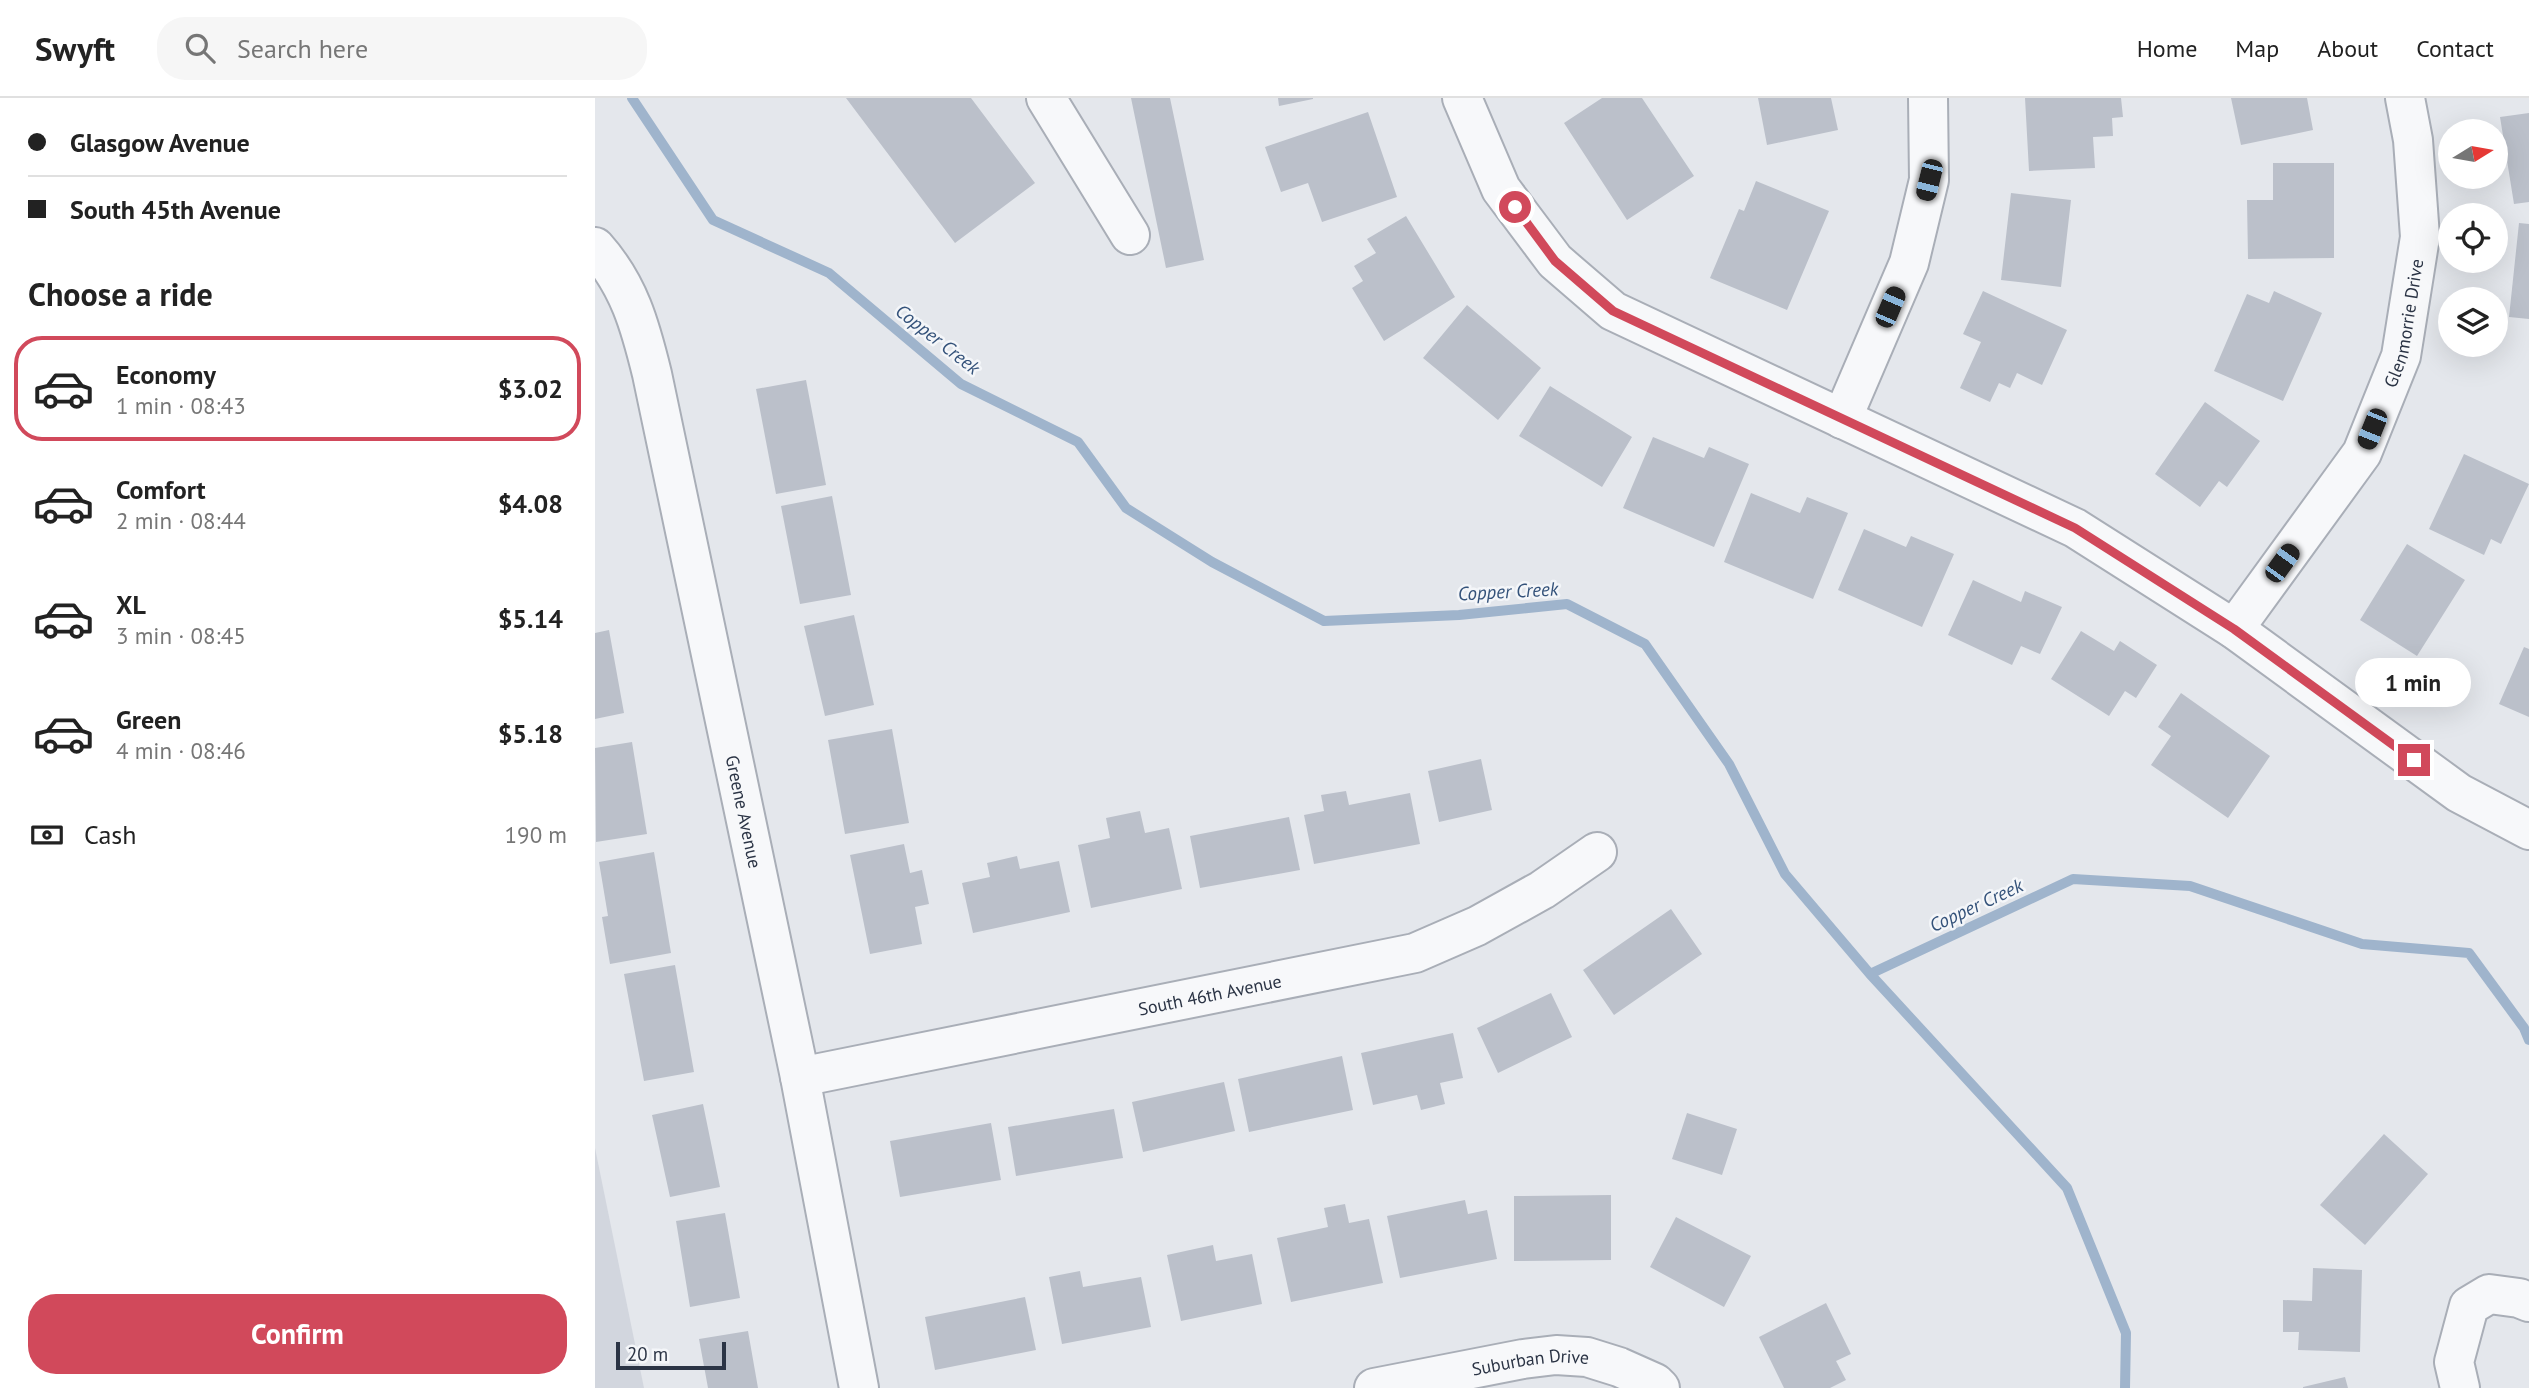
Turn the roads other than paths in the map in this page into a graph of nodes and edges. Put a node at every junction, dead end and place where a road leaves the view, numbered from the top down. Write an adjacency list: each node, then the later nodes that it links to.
1 (1046, 98): 5 (street)
2 (1462, 98): 7 (street)
3 (1928, 98): 7 (street)
4 (2405, 98): 8 (street, Glenmorrie Drive)
5 (1129, 235)
6 (595, 247): 11 (street, Greene Avenue)
7 (1842, 419): 8 (street)
8 (2234, 629): 9 (street)
9 (2529, 830)
10 (1597, 852): 11 (street, South 46th Avenue)
11 (800, 1077): 14 (street, Greene Avenue)
12 (2529, 1302): 16 (street)
13 (1385, 1386): 15 (street, Suburban Drive)
14 (859, 1388)
15 (1660, 1388)
16 (2460, 1388)

